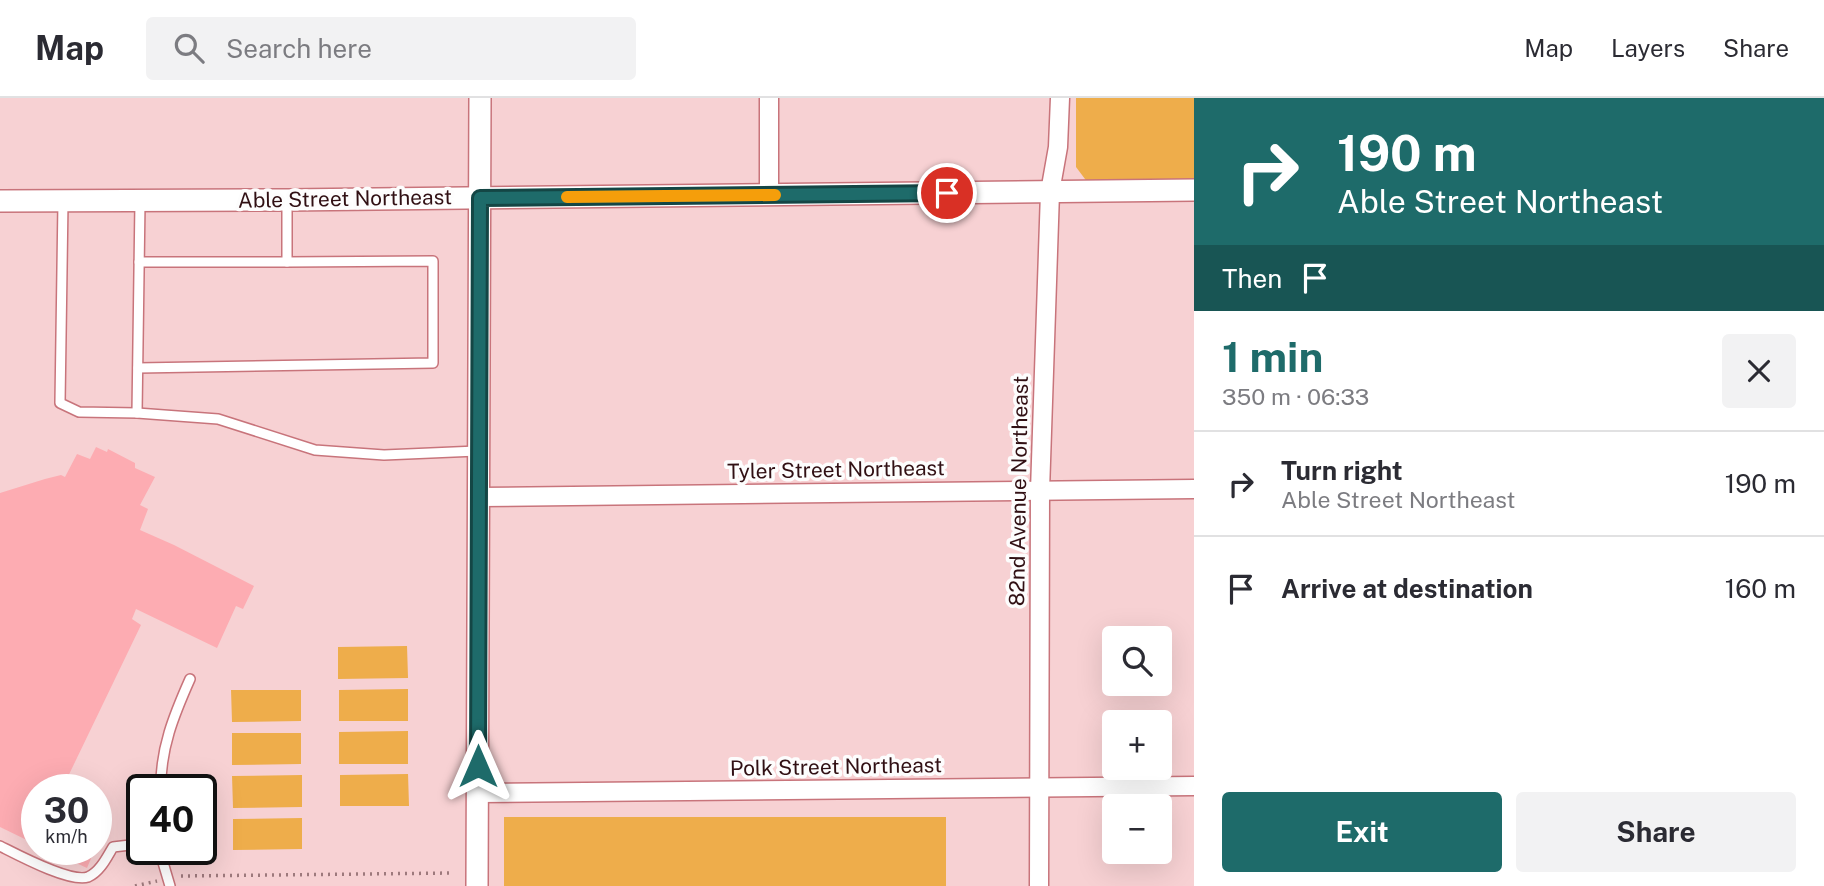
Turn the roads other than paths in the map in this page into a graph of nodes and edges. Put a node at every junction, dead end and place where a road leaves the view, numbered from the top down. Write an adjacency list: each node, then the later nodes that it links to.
1 (480, 98): 7 (street)
2 (769, 98): 6 (street)
3 (1060, 98): 5 (street, 82nd Avenue Northeast)
4 (1194, 190): 5 (street, Able Street Northeast)
5 (1050, 192): 6 (street, Able Street Northeast); 18 (street, 82nd Avenue Northeast)
6 (769, 195): 7 (street, Able Street Northeast)
7 (480, 198): 8 (street, Able Street Northeast); 16 (street)
8 (287, 200): 10 (street, Able Street Northeast); 13 (lane)
9 (0, 201): 11 (street, Able Street Northeast)
10 (140, 201): 11 (street, Able Street Northeast); 12 (lane)
11 (63, 202): 15 (lane)
12 (139, 262): 13 (lane); 14 (lane)
13 (288, 262): 14 (lane)
14 (138, 368): 15 (lane)
15 (137, 413): 16 (lane)
16 (479, 451): 19 (street)
17 (1194, 489): 18 (street, Tyler Street Northeast)
18 (1040, 491): 19 (street, Tyler Street Northeast); 23 (street, 82nd Avenue Northeast)
19 (479, 496): 24 (street)
20 (190, 679): 21 (lane)
21 (161, 774)
22 (1194, 786): 23 (street, Polk Street Northeast)
23 (1039, 787): 24 (street, Polk Street Northeast); 30 (street, 82nd Avenue Northeast)
24 (478, 793): 29 (street)
25 (126, 845): 26 (lane)
26 (0, 846)
27 (164, 865): 28 (lane)
28 (169, 882)
29 (477, 886)
30 (1039, 886)

